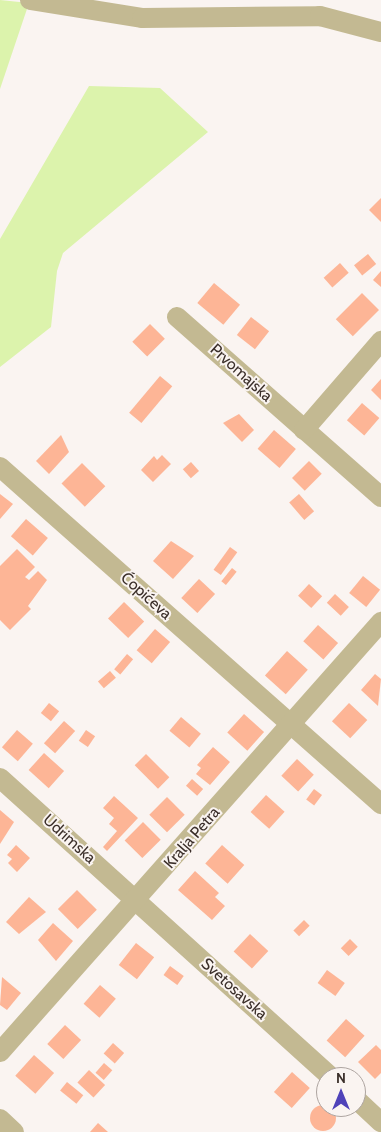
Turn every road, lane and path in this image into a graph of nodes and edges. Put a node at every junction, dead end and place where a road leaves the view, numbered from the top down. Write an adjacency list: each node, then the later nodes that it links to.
1 (30, 0): 2 (street)
2 (381, 32)
3 (177, 317): 5 (street, Prvomajska)
4 (381, 340): 5 (street)
5 (304, 430): 7 (street, Prvomajska)
6 (0, 467): 9 (street, Ćopićeva)
7 (381, 498)
8 (381, 622): 9 (street, Kralja Petra)
9 (291, 725): 11 (street, Ćopićeva); 12 (street, Kralja Petra)
10 (0, 778): 12 (street, Udrimska)
11 (381, 804)
12 (137, 901): 13 (street, Kralja Petra); 14 (street, Svetosavska)
13 (0, 1052)
14 (320, 1067)
15 (366, 1108): 17 (street)
16 (0, 1119): 18 (street)
17 (381, 1122)
18 (14, 1132)

